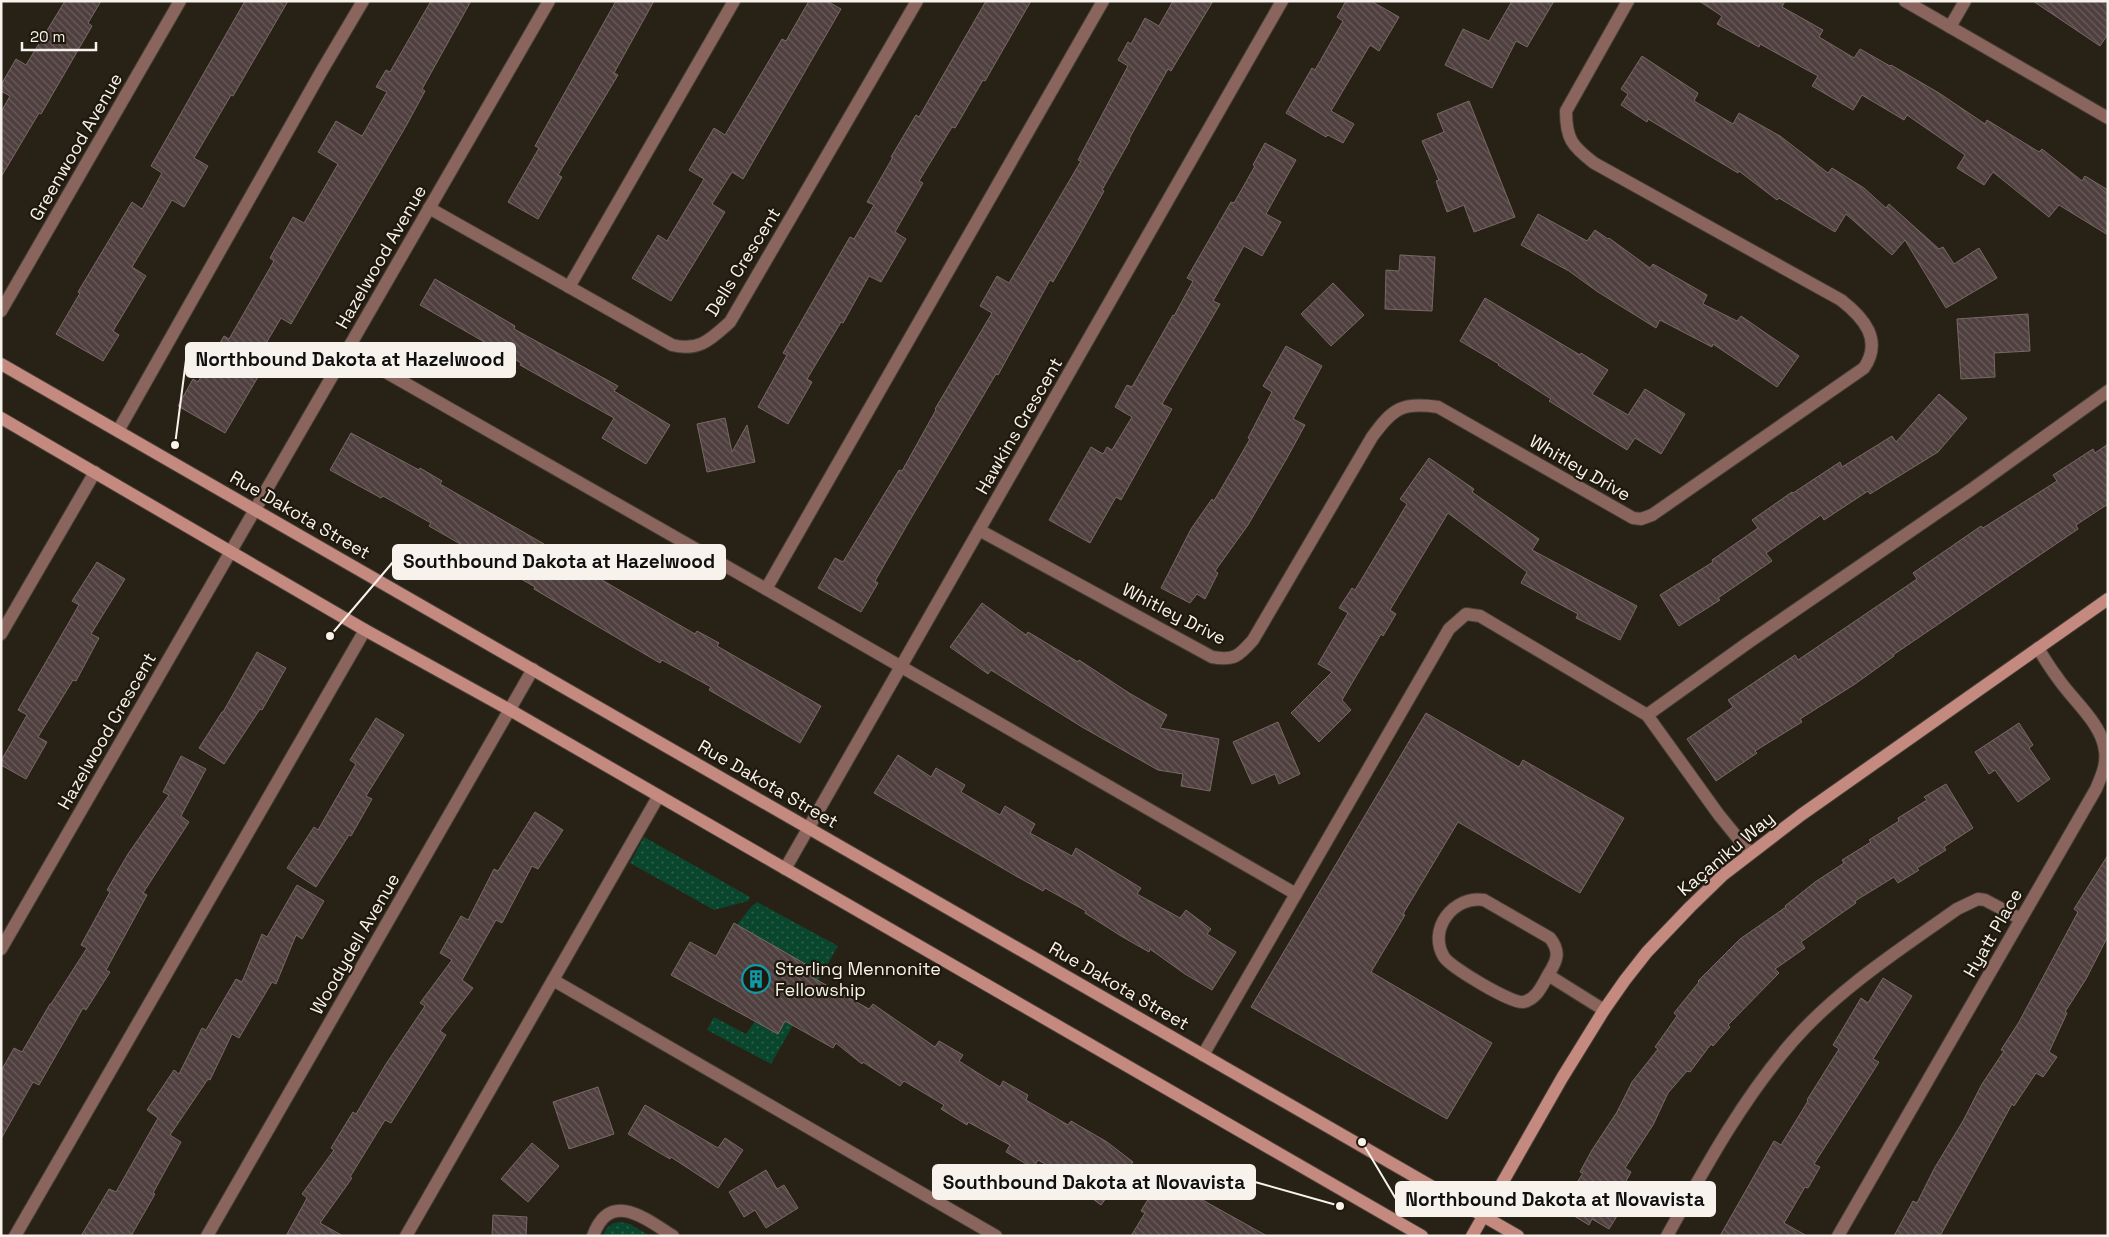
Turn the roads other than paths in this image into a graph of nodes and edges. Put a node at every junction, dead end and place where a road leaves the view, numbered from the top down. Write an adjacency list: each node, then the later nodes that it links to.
1 (180, 1): 15 (street, Greenwood Avenue)
2 (363, 1): 20 (street)
3 (549, 1): 13 (street, Hazelwood Avenue)
4 (734, 1): 14 (street)
5 (917, 1): 14 (street, Dells Crescent)
6 (1103, 1): 26 (street)
7 (1282, 1): 24 (street, Hawkins Crescent)
8 (1628, 1): 24 (street, Whitley Drive)
9 (1905, 1): 11 (street)
10 (1965, 1): 11 (street)
11 (1950, 27): 12 (street)
12 (2108, 118)
13 (429, 208): 14 (street, Dells Crescent); 16 (street, Hazelwood Avenue)
14 (569, 287)
15 (1, 311)
16 (347, 350): 22 (street, Hazelwood Avenue); 26 (street)
17 (1, 364): 20 (main road, Rue Dakota Street)
18 (2108, 391): 34 (street)
19 (1, 418): 21 (main road)
20 (118, 431): 22 (main road, Rue Dakota Street)
21 (95, 472): 25 (main road); 29 (street)
22 (255, 509): 23 (street, Hazelwood Avenue); 32 (main road, Rue Dakota Street)
23 (244, 530): 25 (street, Hazelwood Crescent)
24 (979, 530): 31 (street, Hawkins Crescent)
25 (232, 551): 28 (main road); 41 (street, Hazelwood Crescent)
26 (766, 589): 31 (street)
27 (2108, 599): 30 (main road, Kaçaniku Way)
28 (365, 630): 33 (main road); 47 (street)
29 (1, 634)
30 (2038, 648): 37 (main road, Kaçaniku Way); 40 (street, Hyatt Place)
31 (901, 668): 36 (street, Hawkins Crescent); 39 (street)
32 (533, 669): 33 (street, Woodydell Avenue); 36 (main road, Rue Dakota Street)
33 (510, 710): 35 (main road); 48 (street, Woodydell Avenue)
34 (1647, 715): 37 (street); 39 (street)
35 (658, 797): 38 (main road); 43 (street)
36 (809, 828): 38 (street, Hawkins Crescent); 45 (main road, Rue Dakota Street)
37 (1750, 853): 44 (main road, Kaçaniku Way)
38 (785, 869): 53 (main road)
39 (1296, 894): 45 (street)
40 (2021, 919): 56 (street); 57 (street, Hyatt Place)
41 (1, 950)
42 (1548, 975): 42 (street); 44 (street)
43 (553, 980): 49 (street); 52 (street)
44 (1604, 1010): 46 (main road, Kaçaniku Way)
45 (1203, 1055): 46 (main road, Rue Dakota Street)
46 (1483, 1216): 54 (main road, Kaçaniku Way); 55 (main road, Rue Dakota Street)
47 (15, 1236)
48 (207, 1236)
49 (406, 1236)
50 (594, 1236): 51 (street)
51 (673, 1236)
52 (996, 1236)
53 (1422, 1236)
54 (1472, 1236)
55 (1518, 1236)
56 (1666, 1236)
57 (1838, 1236)

